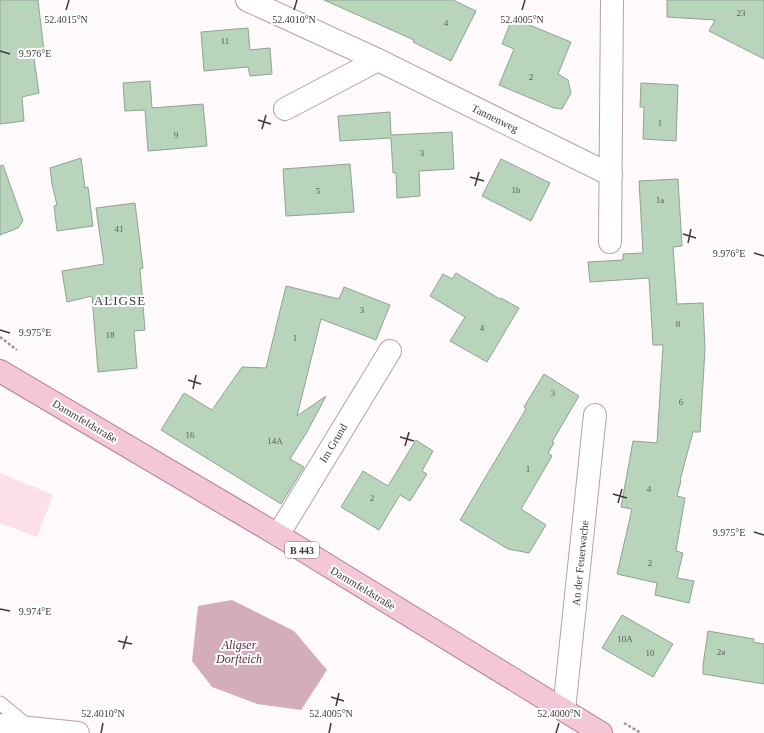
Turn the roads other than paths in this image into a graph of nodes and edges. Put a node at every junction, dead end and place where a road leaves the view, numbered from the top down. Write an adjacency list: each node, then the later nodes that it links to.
1 (247, 0): 3 (street, Tannenweg)
2 (612, 0): 5 (street)
3 (378, 60): 4 (street); 5 (street, Tannenweg)
4 (285, 109)
5 (612, 175): 6 (street)
6 (610, 242)
7 (390, 351): 10 (street, Im Grund)
8 (0, 370): 10 (main road, Dammfeldstraße / B 443)
9 (595, 415): 12 (street, An der Feuerwache)
10 (278, 535): 12 (main road, Dammfeldstraße / B 443)
11 (0, 703): 14 (lane)
12 (564, 710): 16 (main road, Dammfeldstraße / B 443)
13 (0, 724): 14 (street)
14 (30, 728): 15 (street)
15 (78, 733)
16 (601, 733)

